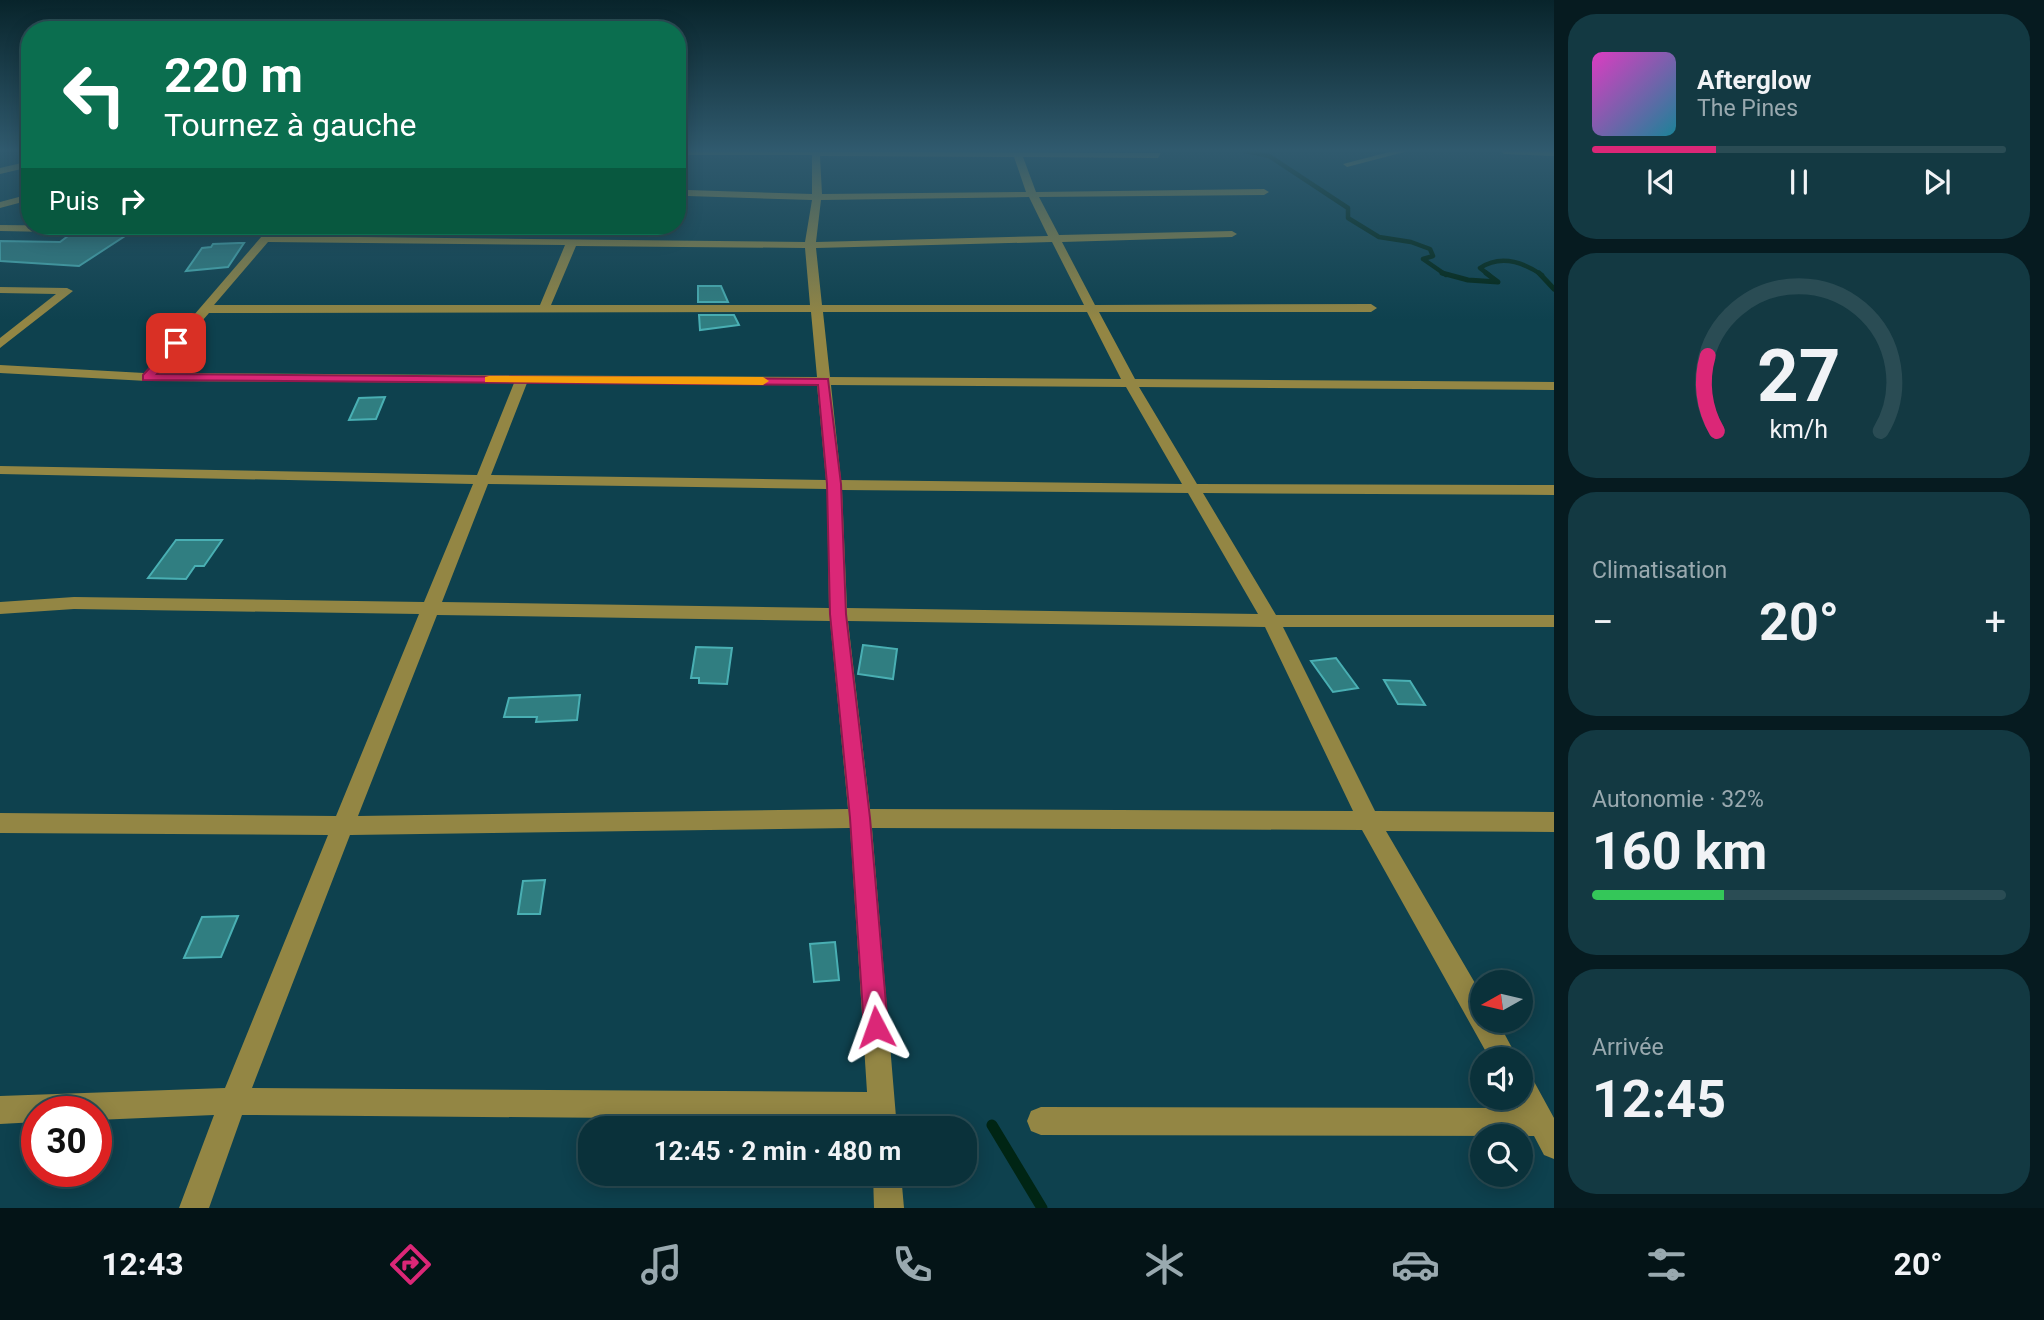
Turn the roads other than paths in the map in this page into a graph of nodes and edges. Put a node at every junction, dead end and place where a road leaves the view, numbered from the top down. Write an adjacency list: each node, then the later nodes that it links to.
1 (815, 207): 10 (street)
2 (1039, 207): 8 (street)
3 (0, 228): 4 (street)
4 (21, 228)
5 (1232, 234): 8 (street)
6 (269, 235): 13 (street)
7 (338, 235): 9 (street)
8 (1055, 240): 10 (street); 16 (street)
9 (572, 242): 10 (street); 14 (street)
10 (810, 245): 15 (street)
11 (0, 290): 17 (street)
12 (1371, 308): 16 (street)
13 (204, 309): 14 (street); 19 (street)
14 (544, 309): 15 (street)
15 (815, 309): 16 (street); 21 (street)
16 (1092, 310): 22 (street)
17 (0, 344)
18 (0, 369): 19 (street)
19 (147, 377): 20 (street)
20 (522, 380): 21 (street); 25 (street)
21 (824, 381): 22 (street); 26 (street)
22 (1131, 385): 23 (street); 27 (street)
23 (1554, 386)
24 (0, 470): 25 (street)
25 (481, 481): 26 (street); 29 (street)
26 (834, 484): 27 (street); 31 (street)
27 (1194, 490): 28 (street); 32 (street)
28 (1554, 491)
29 (431, 607): 30 (street); 31 (street); 38 (street)
30 (0, 608)
31 (838, 614): 32 (street); 34 (street)
32 (1271, 621): 33 (street); 35 (street)
33 (1554, 621)
34 (860, 818): 35 (street); 38 (street); 44 (street)
35 (1368, 820): 36 (street); 39 (street)
36 (1554, 822)
37 (0, 823): 38 (street)
38 (343, 826): 40 (street)
39 (1470, 997)
40 (233, 1101): 42 (street); 43 (street); 48 (street)
41 (1533, 1108): 46 (street)
42 (0, 1110)
43 (842, 1116)
44 (883, 1116)
45 (1041, 1121): 46 (street)
46 (1547, 1133)
47 (888, 1186): 49 (street)
48 (194, 1208)
49 (889, 1208)

